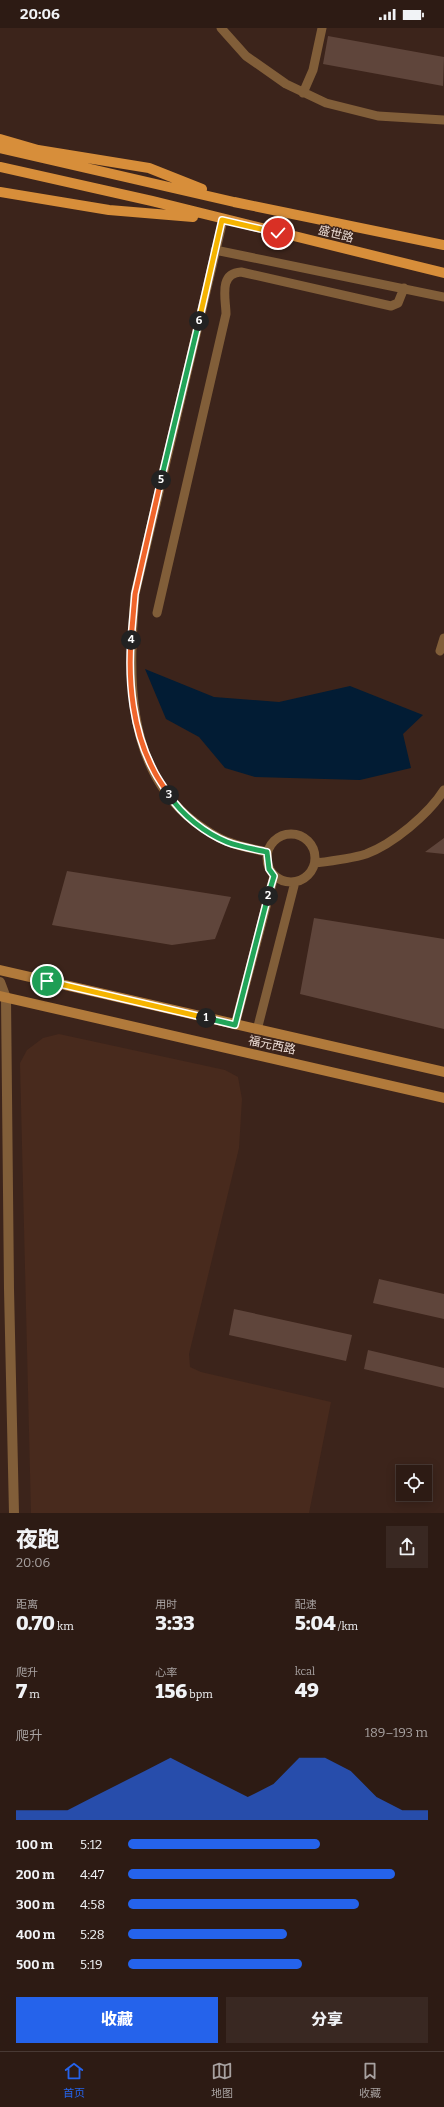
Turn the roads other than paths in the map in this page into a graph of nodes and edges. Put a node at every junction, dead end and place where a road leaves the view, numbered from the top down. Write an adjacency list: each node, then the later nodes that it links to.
1 (221, 28): 3 (street)
2 (322, 28): 3 (street)
3 (303, 93): 4 (street)
4 (444, 120)
5 (0, 139): 9 (main road)
6 (0, 148): 9 (main road)
7 (0, 167): 10 (main road)
8 (0, 192): 10 (main road)
9 (234, 202): 11 (main road, 盛世路)
10 (222, 220): 12 (street); 13 (main road, 盛世路)
11 (444, 245)
12 (215, 250): 14 (street); 20 (street)
13 (444, 273)
14 (404, 288): 15 (street); 16 (street)
15 (444, 297)
16 (157, 613)
17 (444, 638): 18 (street)
18 (440, 650)
19 (444, 790): 21 (street)
20 (267, 852): 21 (street); 22 (street)
21 (315, 863): 23 (street)
22 (274, 876): 23 (street); 27 (street)
23 (295, 882): 28 (street)
24 (0, 970): 27 (main road, 福元西路)
25 (0, 982): 26 (street)
26 (3, 997): 30 (main road, 福元西路); 31 (street)
27 (235, 1025): 28 (main road, 福元西路)
28 (257, 1030): 29 (main road, 福元西路)
29 (444, 1072)
30 (444, 1098)
31 (14, 1513)

